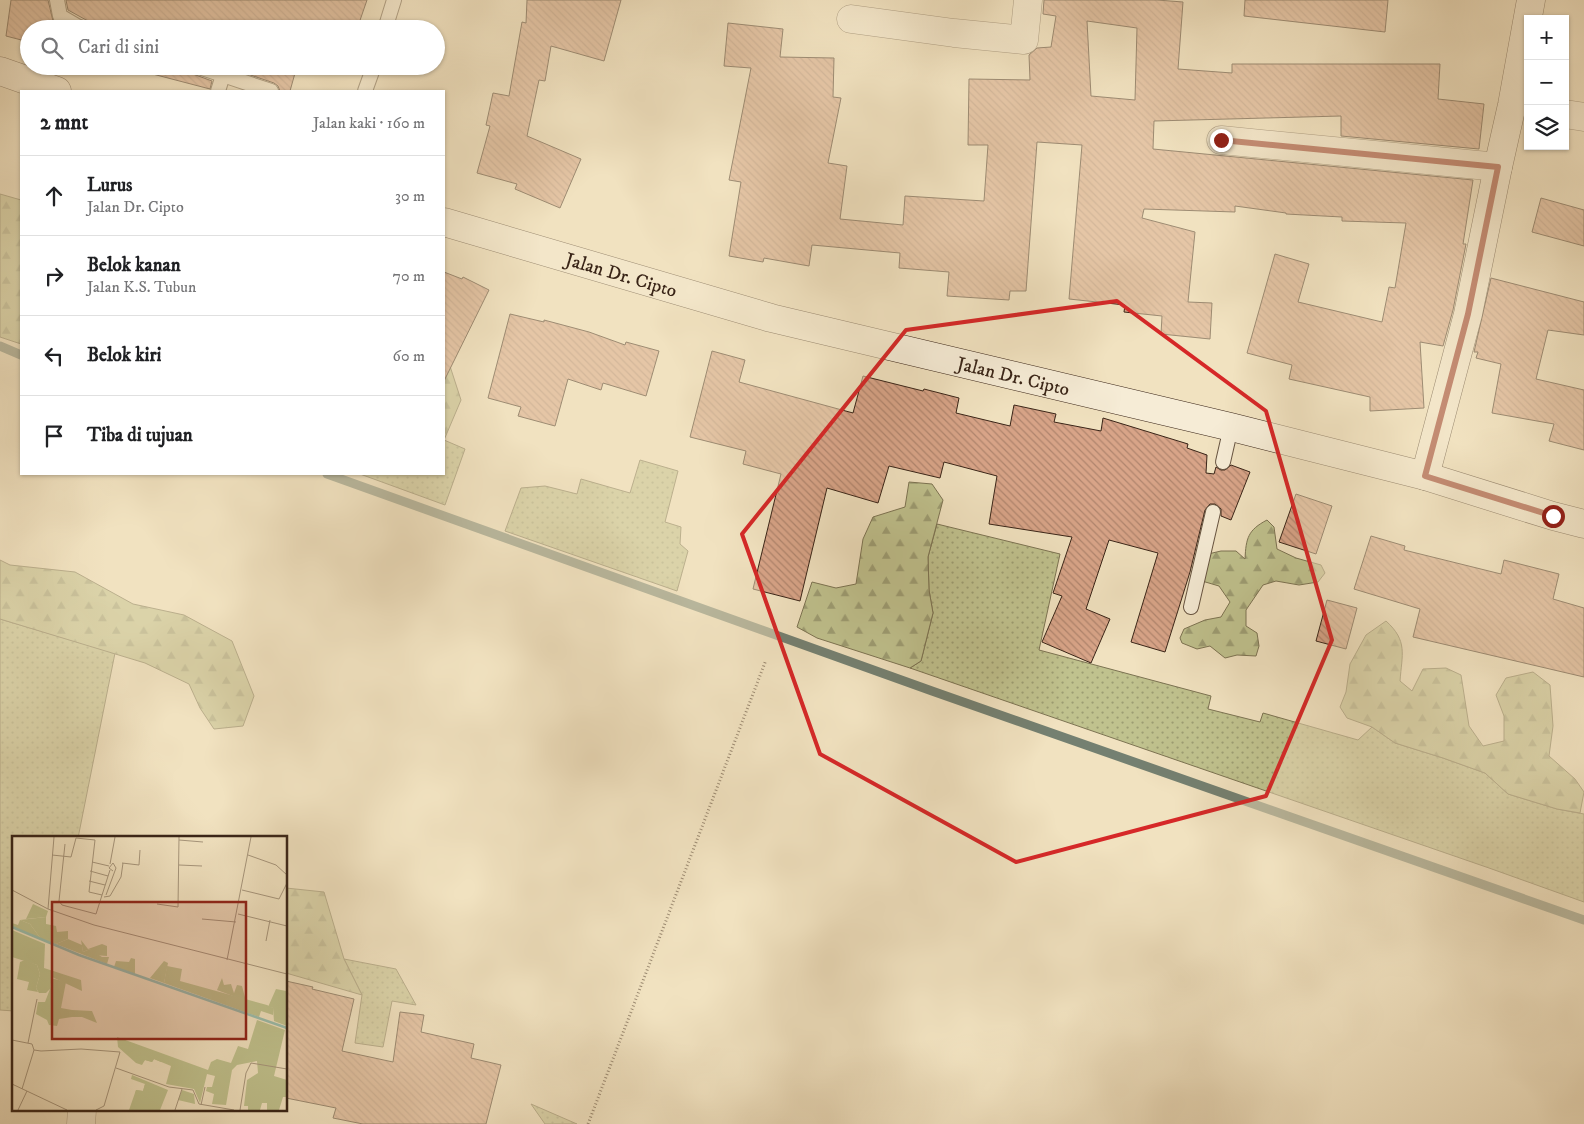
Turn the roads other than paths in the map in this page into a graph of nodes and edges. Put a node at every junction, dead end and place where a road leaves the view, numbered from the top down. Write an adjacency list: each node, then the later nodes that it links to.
1 (57, 0): 6 (lane)
2 (394, 0): 7 (lane)
3 (1028, 0): 5 (street)
4 (1531, 0): 15 (street)
5 (851, 19)
6 (67, 20)
7 (388, 20)
8 (0, 71): 11 (street)
9 (223, 75): 12 (lane); 13 (lane)
10 (371, 75): 14 (lane)
11 (54, 90)
12 (218, 90)
13 (269, 90)
14 (365, 90)
15 (1520, 106): 19 (street)
16 (1569, 115): 17 (street)
17 (1584, 117)
18 (1221, 140): 19 (street)
19 (1498, 167): 23 (street)
20 (445, 222): 21 (street, Jalan Dr. Cipto)
21 (1231, 427): 22 (lane); 23 (street, Jalan Dr. Cipto)
22 (1223, 462)
23 (1425, 476): 25 (street, Jalan Dr. Cipto)
24 (1213, 512): 26 (lane)
25 (1584, 524)
26 (1191, 607)

